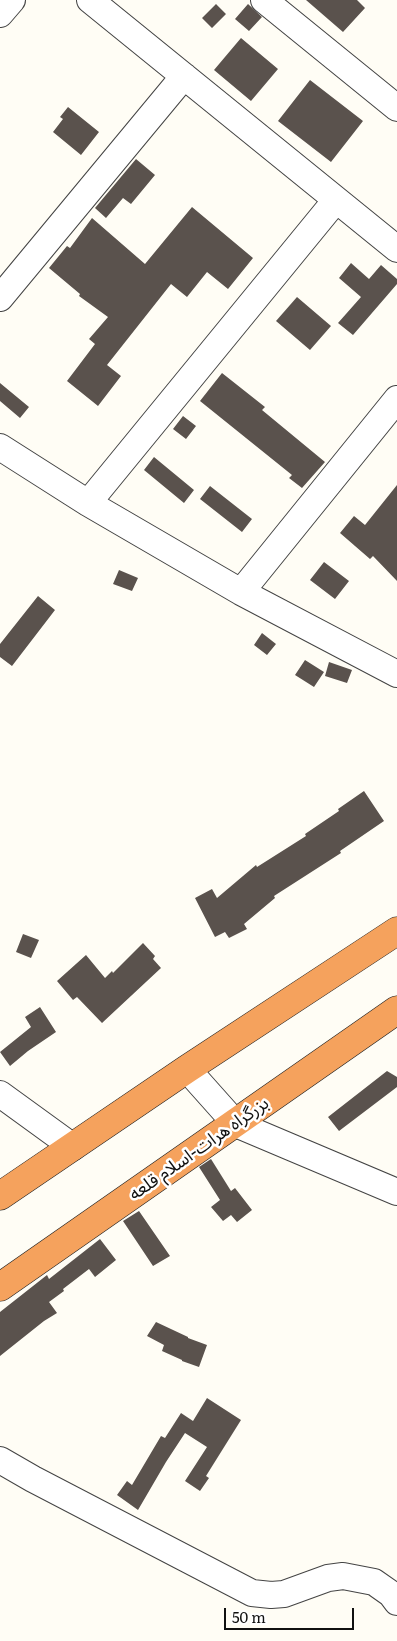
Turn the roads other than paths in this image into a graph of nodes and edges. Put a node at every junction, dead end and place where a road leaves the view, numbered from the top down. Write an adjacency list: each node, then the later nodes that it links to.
1 (12, 0): 4 (street)
2 (90, 0): 5 (street)
3 (264, 0): 6 (street)
4 (0, 14)
5 (184, 76): 7 (street); 9 (street)
6 (396, 106)
7 (336, 200): 8 (street); 12 (street)
8 (397, 249)
9 (0, 298)
10 (397, 399): 13 (street)
11 (0, 447): 12 (street)
12 (88, 504): 13 (street)
13 (241, 592): 14 (street)
14 (397, 674)
15 (397, 931): 17 (highway)
16 (397, 1010): 19 (highway, بزرگراه هرات-اسلام قلعه)
17 (187, 1069): 19 (street); 20 (highway)
18 (0, 1094): 20 (street)
19 (236, 1124): 21 (street); 23 (highway, بزرگراه هرات-اسلام قلعه)
20 (72, 1147): 22 (highway)
21 (397, 1192)
22 (0, 1196)
23 (0, 1287)
24 (0, 1460): 25 (street)
25 (397, 1602)

